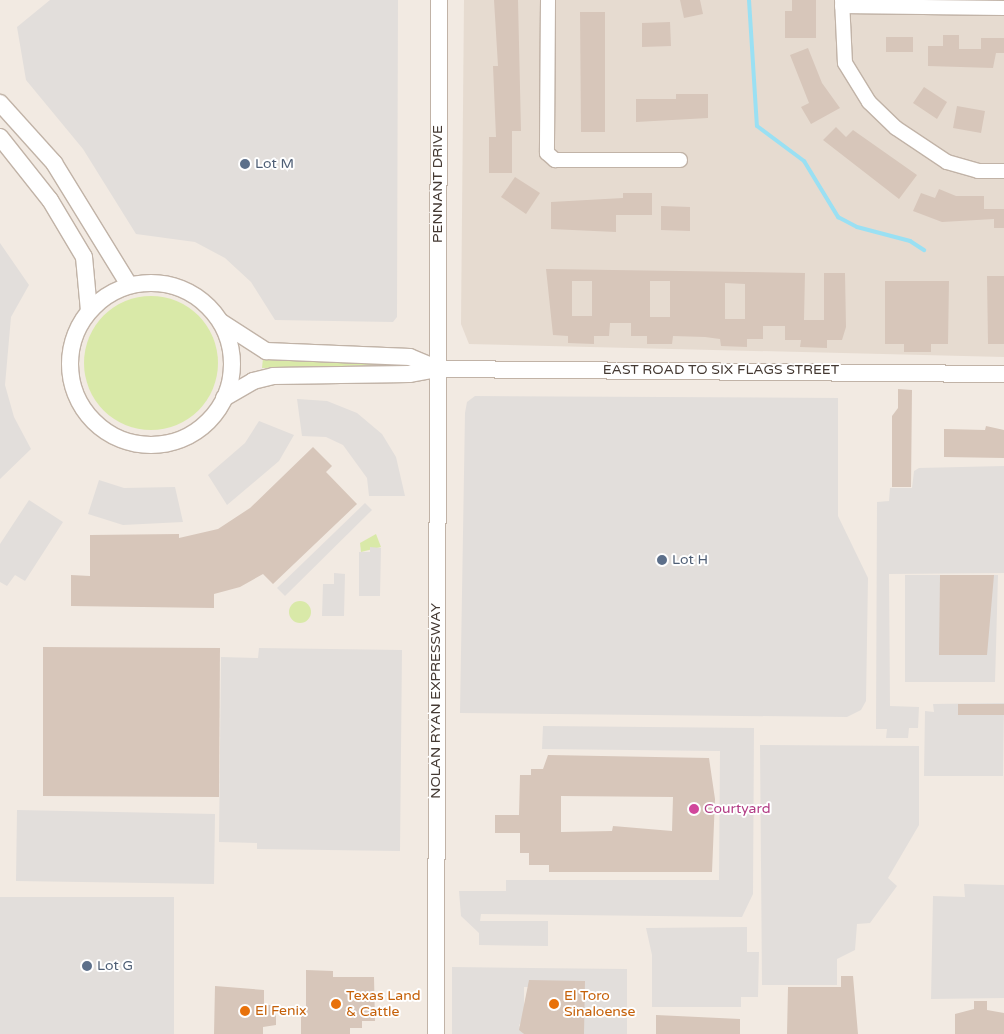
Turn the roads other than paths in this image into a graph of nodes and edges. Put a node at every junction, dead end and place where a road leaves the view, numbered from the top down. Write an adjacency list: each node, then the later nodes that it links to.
1 (439, 0): 12 (street, PENNANT DRIVE)
2 (548, 0): 7 (street)
3 (842, 3): 4 (street); 8 (street)
4 (1004, 8)
5 (0, 103): 9 (street)
6 (0, 137): 10 (street)
7 (680, 160)
8 (1004, 171)
9 (129, 285): 10 (street); 11 (street)
10 (89, 311): 14 (street)
11 (221, 322): 12 (street, EAST ROAD TO SIX FLAGS STREET); 14 (street)
12 (438, 369): 13 (street, EAST ROAD TO SIX FLAGS STREET); 14 (street, EAST ROAD TO SIX FLAGS STREET); 15 (street, NOLAN RYAN EXPRESSWAY)
13 (1004, 374)
14 (224, 398)
15 (436, 1034)

